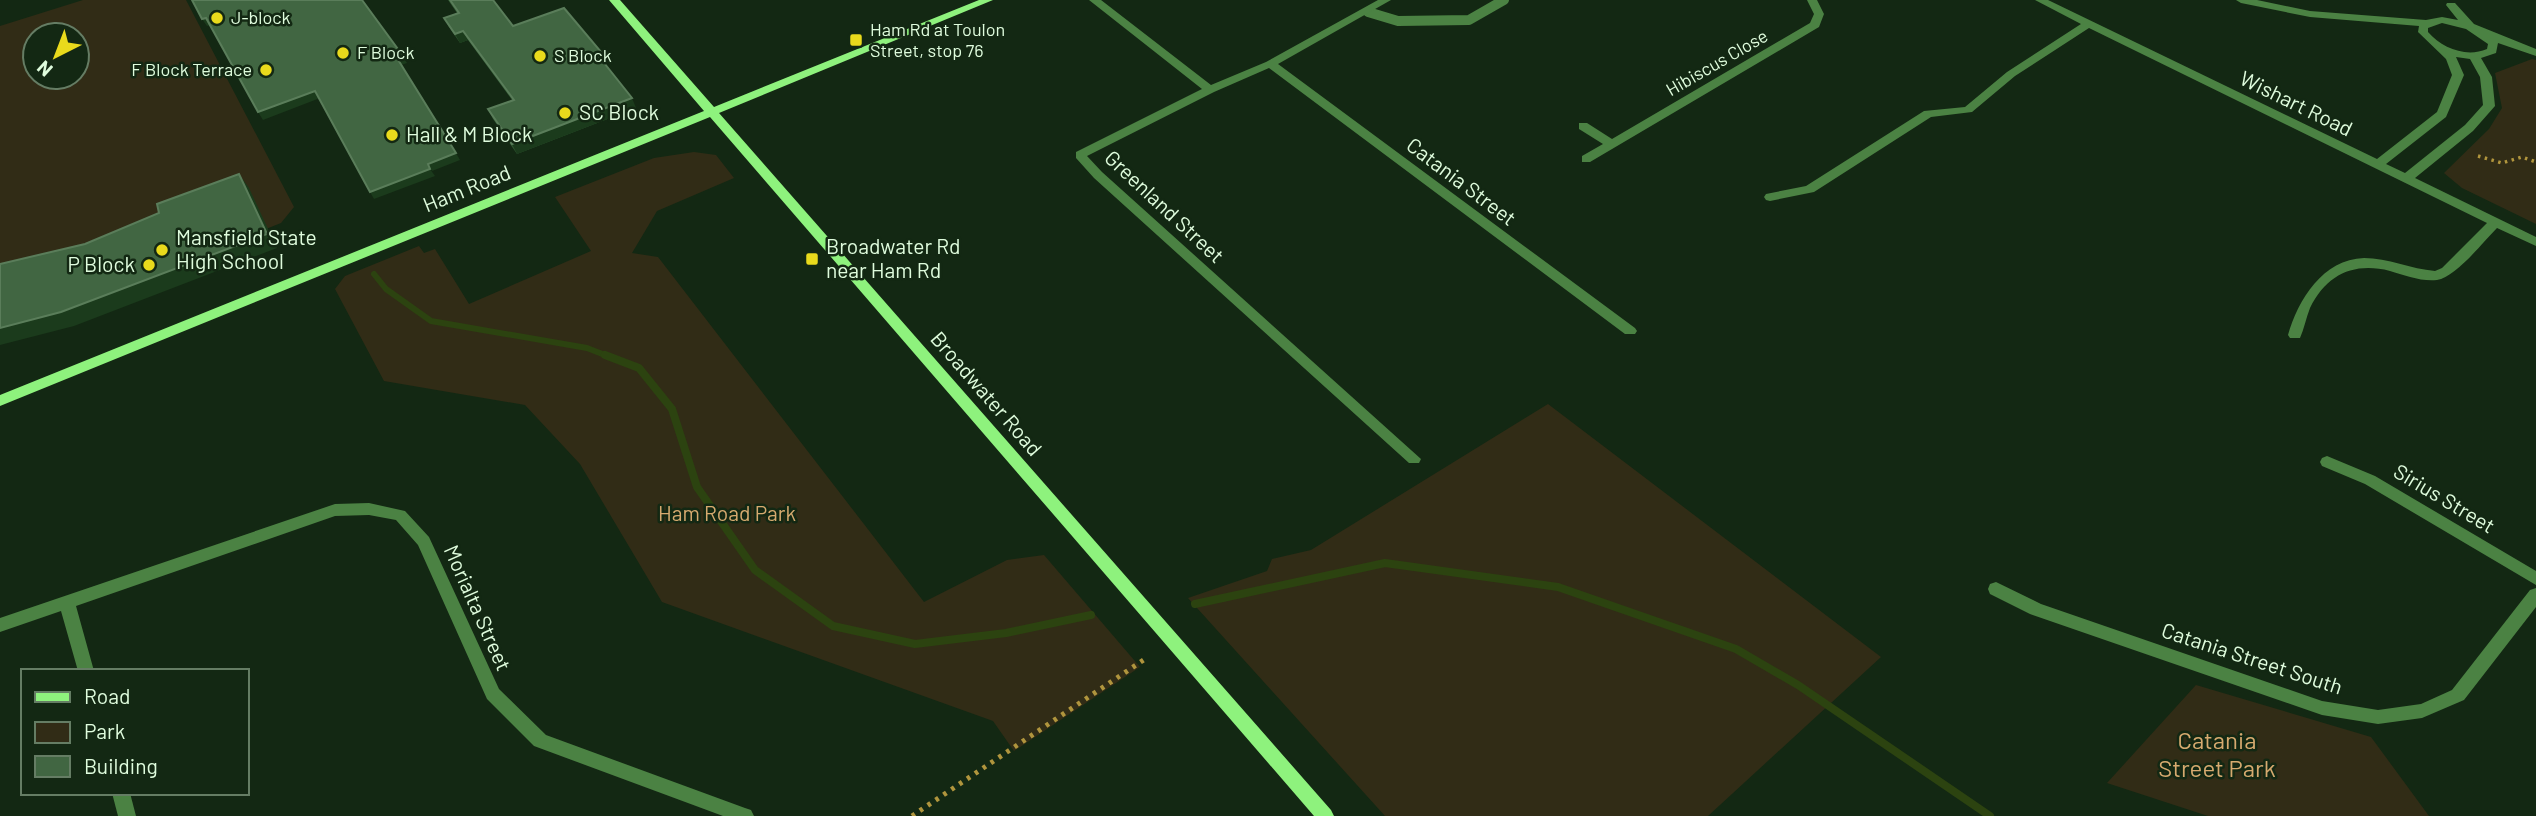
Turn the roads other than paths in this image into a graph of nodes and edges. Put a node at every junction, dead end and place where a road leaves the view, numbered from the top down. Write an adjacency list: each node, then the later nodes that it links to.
1 (614, 0): 23 (main road, Broadwater Road)
2 (988, 0): 23 (main road, Ham Road)
3 (1094, 0): 22 (street)
4 (1386, 0): 10 (street, Greenland Street)
5 (1504, 0): 10 (lane)
6 (1812, 0): 25 (street, Hibiscus Close)
7 (2040, 0): 13 (street, Wishart Road)
8 (2241, 0): 11 (street)
9 (2451, 3): 12 (street); 14 (street)
10 (1368, 12): 21 (street, Greenland Street)
11 (2383, 21): 12 (street); 16 (street)
12 (2431, 22): 14 (street); 16 (street)
13 (2088, 24): 27 (street, Wishart Road); 29 (street)
14 (2470, 26): 15 (street)
15 (2484, 34): 18 (street); 19 (street)
16 (2427, 38): 17 (street)
17 (2442, 48): 20 (street); 27 (street)
18 (2492, 51): 19 (street); 20 (street)
19 (2534, 52)
20 (2474, 56): 28 (street)
21 (1270, 64): 22 (street, Greenland Street); 32 (street, Catania Street)
22 (1210, 90): 35 (street, Greenland Street)
23 (710, 111): 34 (main road, Ham Road); 46 (main road, Broadwater Road)
24 (1583, 125): 25 (street)
25 (1612, 144): 26 (street, Hibiscus Close)
26 (1586, 159)
27 (2376, 165): 28 (street, Wishart Road)
28 (2406, 179): 30 (street, Wishart Road)
29 (1770, 197)
30 (2495, 222): 31 (street, Wishart Road); 33 (street)
31 (2536, 242)
32 (1630, 331)
33 (2295, 335)
34 (0, 401)
35 (1414, 459)
36 (2328, 462): 37 (street, Sirius Street)
37 (2536, 579)
38 (1996, 589): 39 (street, Catania Street South)
39 (2536, 595)
40 (67, 603): 41 (street, Morialta Street); 42 (street); 44 (street, Morialta Street)
41 (0, 625)
42 (85, 669)
43 (122, 795): 45 (street)
44 (734, 814)
45 (127, 816)
46 (1325, 816)

